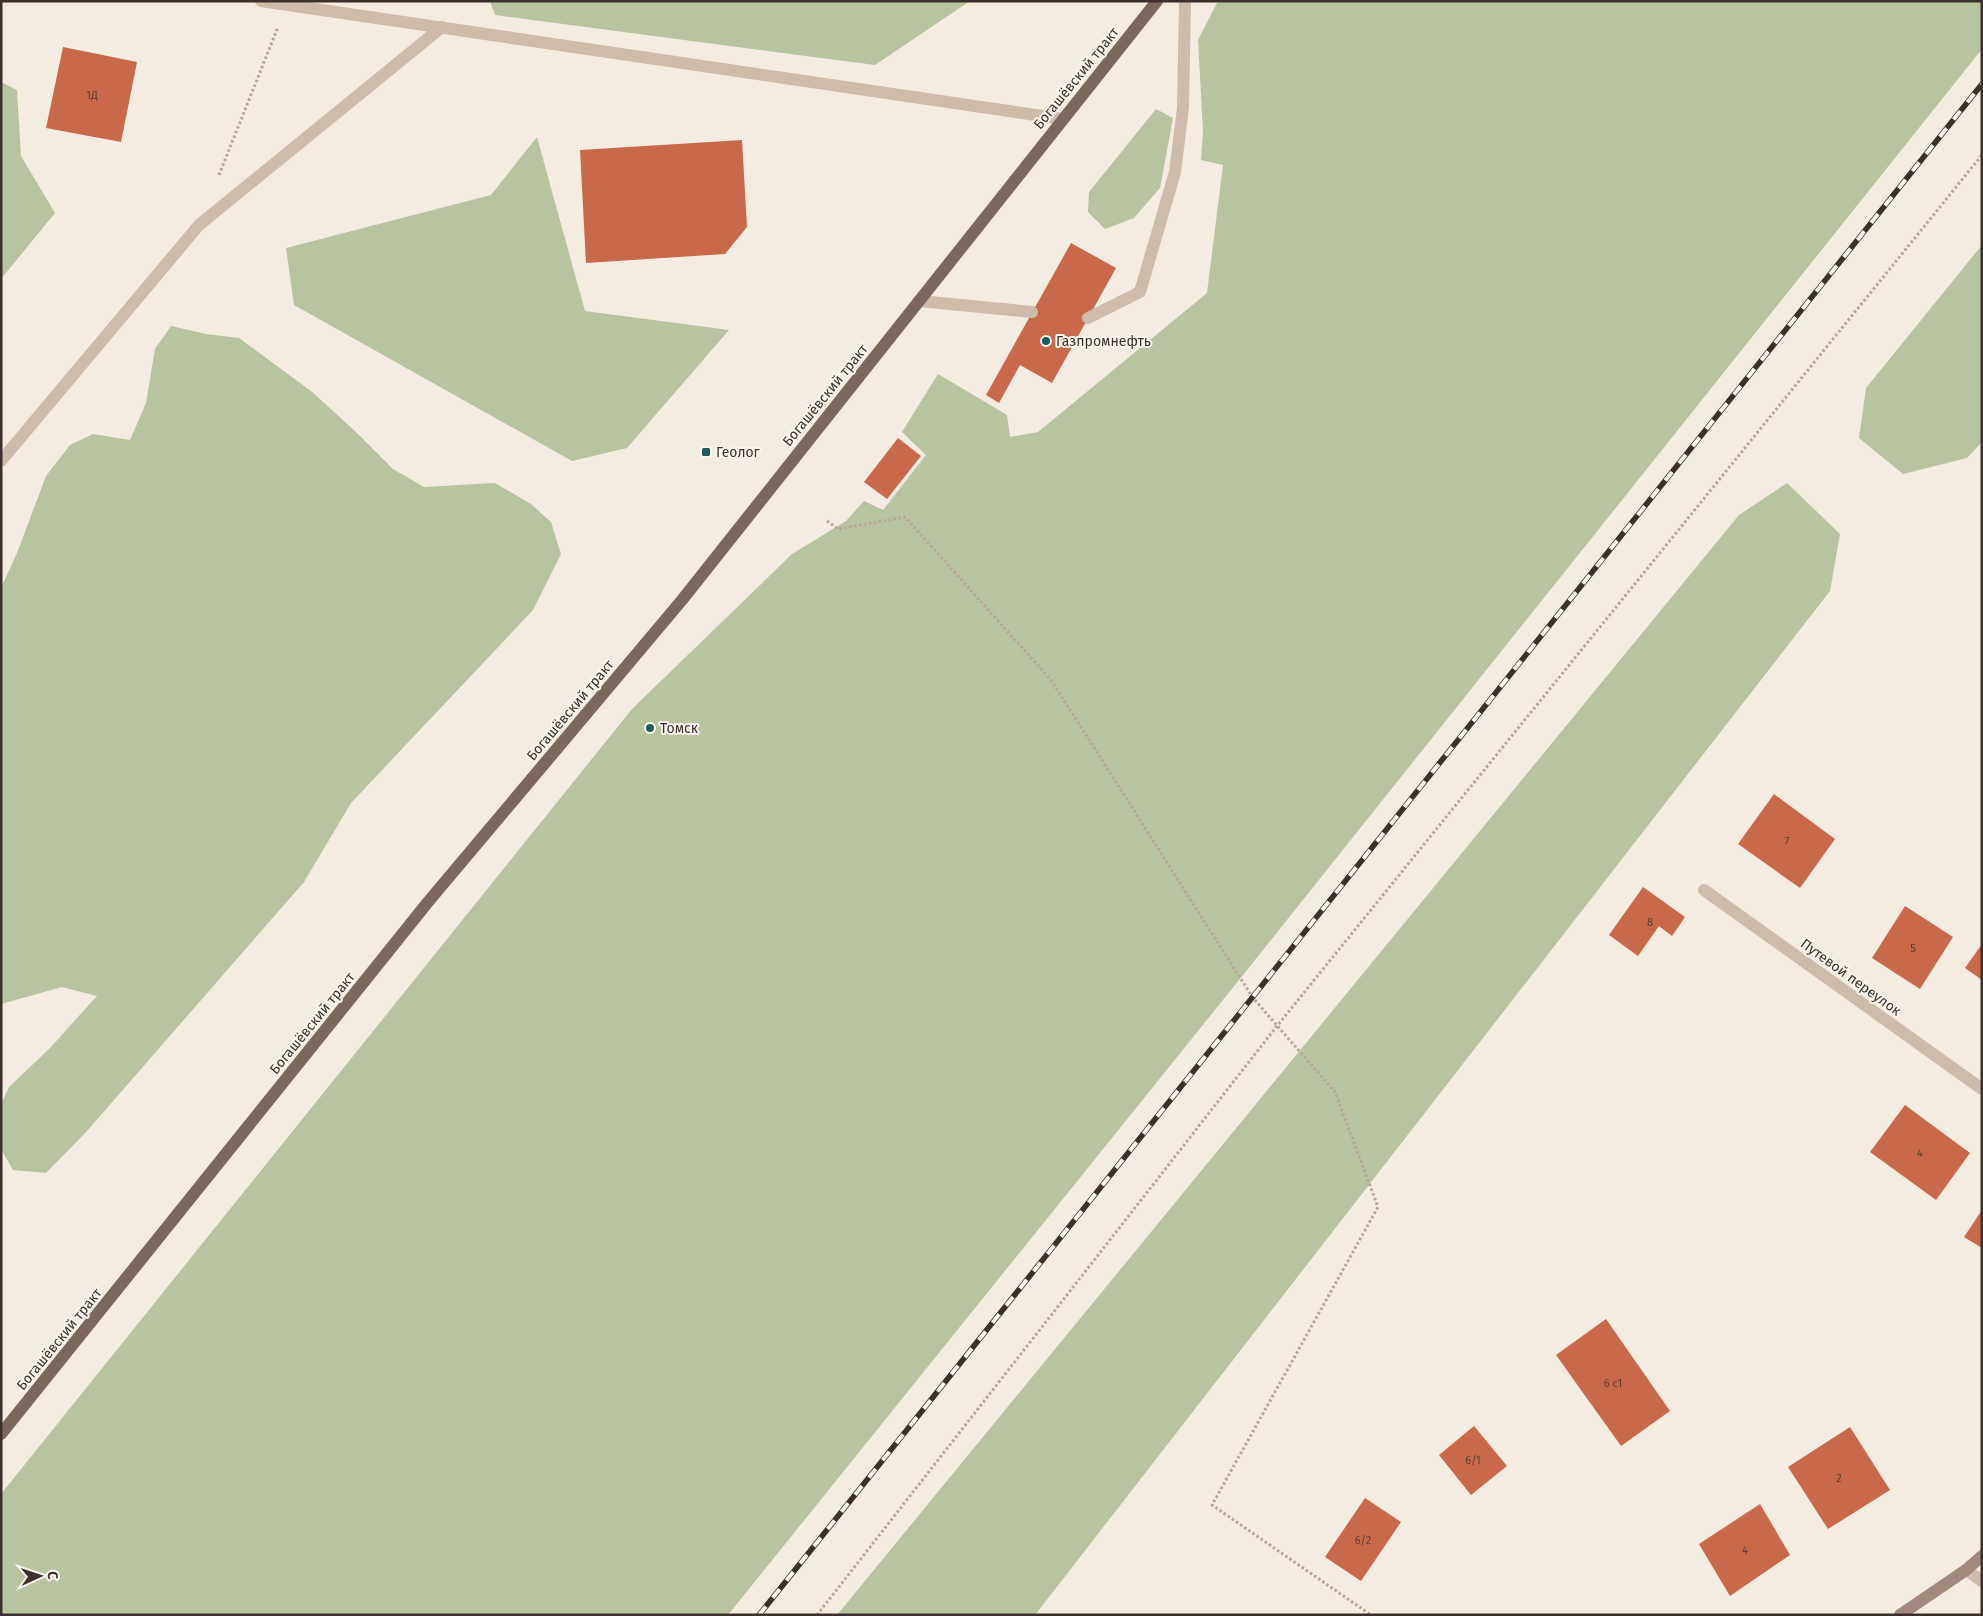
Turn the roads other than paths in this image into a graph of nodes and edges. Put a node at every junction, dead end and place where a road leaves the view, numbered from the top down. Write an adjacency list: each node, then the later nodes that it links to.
1 (261, 1): 4 (street)
2 (1157, 1): 5 (main road, Богашёвский тракт)
3 (1185, 1): 8 (street)
4 (442, 27): 5 (street); 9 (street)
5 (1063, 118): 6 (main road, Богашёвский тракт)
6 (919, 301): 7 (street); 12 (main road, Богашёвский тракт)
7 (1032, 312)
8 (1088, 318)
9 (1, 461)
10 (1704, 890): 11 (street, Путевой переулок)
11 (1982, 1089)
12 (1, 1434)
13 (1982, 1556): 14 (street)
14 (1966, 1570): 15 (street); 16 (street)
15 (1982, 1581)
16 (1900, 1615)

